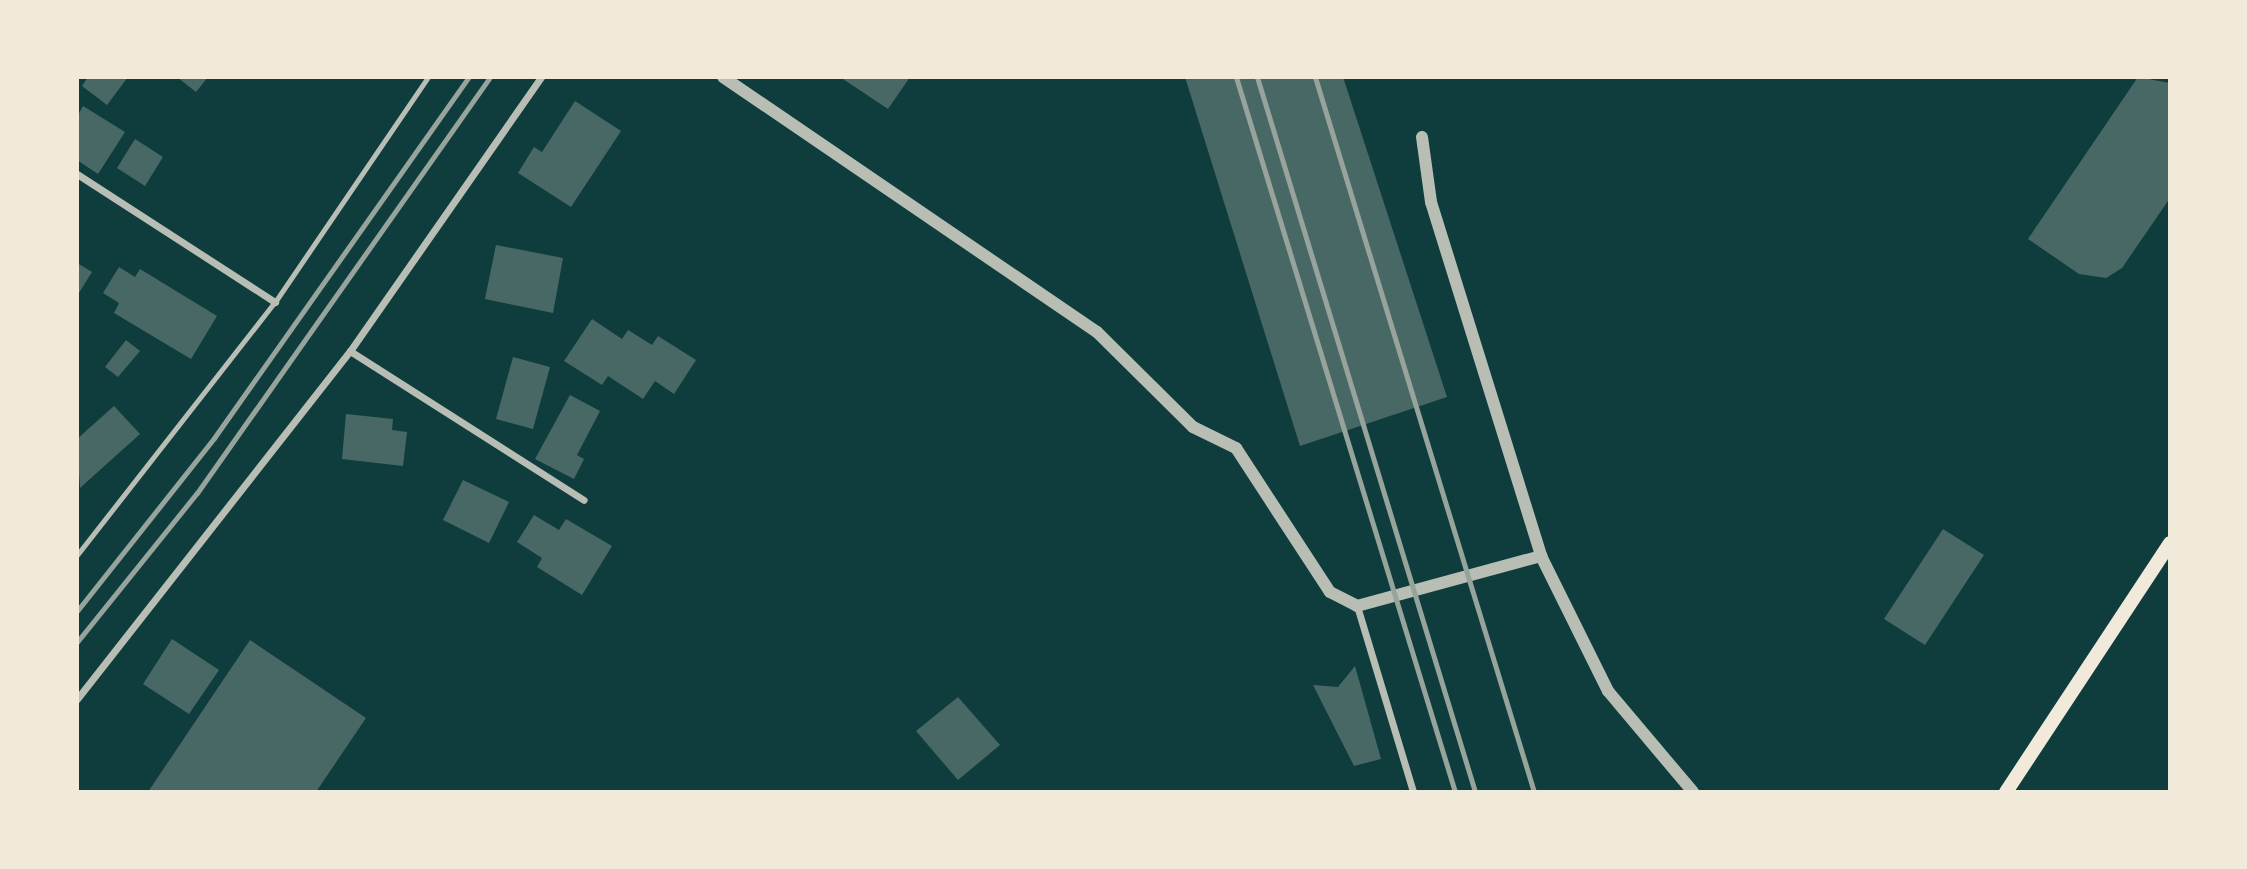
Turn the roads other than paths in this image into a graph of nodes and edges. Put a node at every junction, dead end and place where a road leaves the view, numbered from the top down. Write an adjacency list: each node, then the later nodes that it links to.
1 (428, 77): 6 (lane)
2 (541, 77): 7 (street)
3 (723, 77): 12 (street)
4 (1422, 137): 11 (street)
5 (77, 174): 6 (street)
6 (275, 302): 10 (lane)
7 (350, 351): 8 (street); 13 (street)
8 (583, 500)
9 (2170, 543): 16 (main road)
10 (77, 555)
11 (1541, 556): 12 (street); 15 (street)
12 (1357, 606): 14 (street)
13 (77, 699)
14 (1413, 792)
15 (1693, 792)
16 (2006, 792)

